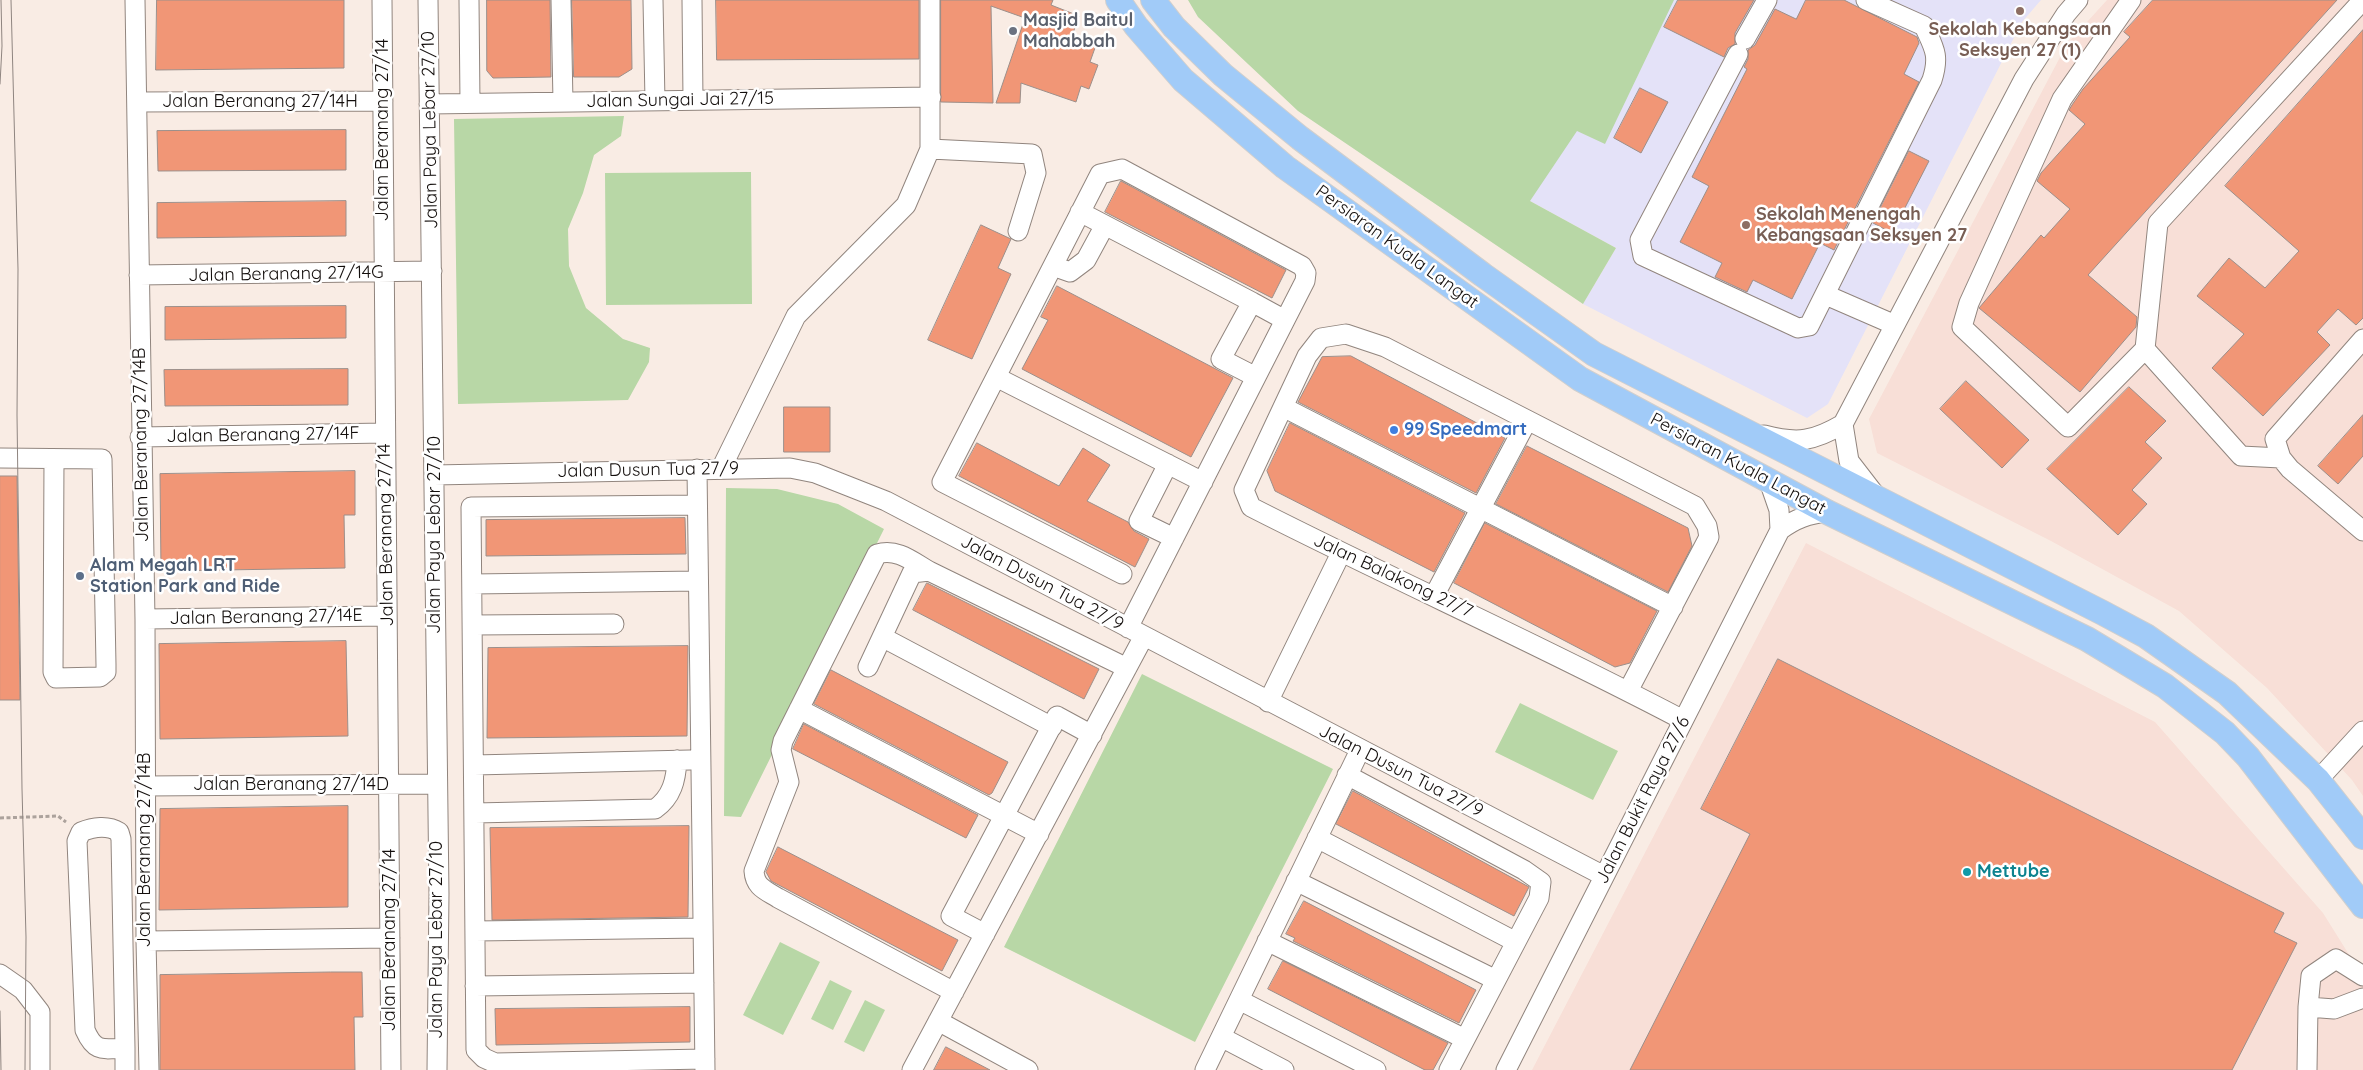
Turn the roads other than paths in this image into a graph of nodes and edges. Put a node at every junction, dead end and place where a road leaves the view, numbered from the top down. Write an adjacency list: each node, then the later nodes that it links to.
1 (135, 0): 20 (street, Jalan Beranang 27/14B)
2 (382, 0): 18 (street, Jalan Beranang 27/14)
3 (428, 0): 23 (street, Jalan Paya Lebar 27/10)
4 (469, 0): 22 (street)
5 (562, 0): 21 (street)
6 (653, 0): 19 (street)
7 (692, 0): 17 (street)
8 (930, 0): 16 (street)
9 (1118, 0): 41 (main road, Persiaran Kuala Langat)
10 (1153, 0): 38 (main road, Persiaran Kuala Langat)
11 (1767, 0): 32 (street)
12 (1866, 0): 32 (street)
13 (2078, 0): 35 (street)
14 (2131, 0): 37 (street)
15 (2362, 0): 37 (street)
16 (932, 97): 17 (street, Jalan Sungai Jai 27/15); 24 (street)
17 (693, 100): 19 (street, Jalan Sungai Jai 27/15)
18 (383, 101): 20 (street, Jalan Beranang 27/14H); 29 (street, Jalan Beranang 27/14)
19 (654, 101): 21 (street, Jalan Sungai Jai 27/15)
20 (137, 102): 31 (street, Jalan Beranang 27/14B)
21 (563, 102): 22 (street, Jalan Sungai Jai 27/15)
22 (470, 103): 23 (street, Jalan Sungai Jai 27/15)
23 (429, 104): 30 (street, Jalan Paya Lebar 27/10)
24 (930, 149): 27 (street); 53 (street)
25 (1080, 212): 26 (street); 28 (street); 34 (street)
26 (1105, 225): 28 (street); 33 (street)
27 (1018, 231)
28 (1053, 266): 39 (street)
29 (384, 272): 30 (street, Jalan Beranang 27/14G); 31 (street, Jalan Beranang 27/14G); 46 (street, Jalan Beranang 27/14)
30 (432, 272): 54 (street, Jalan Paya Lebar 27/10)
31 (139, 275): 47 (street, Jalan Beranang 27/14B)
32 (1826, 295): 35 (street)
33 (1252, 302): 34 (street); 40 (street)
34 (1285, 320): 40 (street)
35 (1895, 324): 44 (street)
36 (2363, 339): 49 (street)
37 (2145, 349): 49 (street)
38 (1594, 354): 41 (main road); 45 (main road, Persiaran Kuala Langat)
39 (996, 377): 51 (street); 66 (street)
40 (1256, 378): 56 (street)
41 (1580, 379): 55 (main road, Persiaran Kuala Langat)
42 (1283, 407): 43 (street, Jalan Balakong 27/7); 59 (street); 64 (street, Jalan Balakong 27/7)
43 (1527, 421): 59 (street); 70 (street, Jalan Balakong 27/7)
44 (1843, 424): 45 (street); 57 (street)
45 (1746, 430): 57 (main road, Persiaran Kuala Langat)
46 (386, 433): 47 (street, Jalan Beranang 27/14F); 72 (street, Jalan Beranang 27/14)
47 (140, 438): 73 (street, Jalan Beranang 27/14B)
48 (0, 458): 50 (street)
49 (2281, 458): 62 (street)
50 (54, 459): 50 (street)
51 (1168, 464): 56 (street); 63 (street)
52 (697, 469): 53 (street, Jalan Dusun Tua 27/9); 54 (street, Jalan Dusun Tua 27/9); 58 (street)
53 (721, 469): 76 (street, Jalan Dusun Tua 27/9)
54 (434, 475): 95 (street, Jalan Paya Lebar 27/10)
55 (1769, 481): 60 (main road, Persiaran Kuala Langat); 61 (street)
56 (1203, 482): 63 (street)
57 (1878, 498): 71 (main road, Persiaran Kuala Langat)
58 (697, 505): 67 (street); 68 (street)
59 (1480, 508): 69 (street); 70 (street)
60 (1827, 512): 61 (street); 78 (main road, Persiaran Kuala Langat)
61 (1780, 530): 84 (street, Jalan Bukit Raya 27/6)
62 (2363, 531)
63 (1174, 538): 76 (street)
64 (1341, 553): 69 (street, Jalan Balakong 27/7); 82 (street)
65 (929, 571): 77 (street); 80 (street); 83 (street)
66 (1122, 574)
67 (698, 581): 68 (street); 90 (street)
68 (472, 584): 75 (street)
69 (1434, 596): 81 (street, Jalan Balakong 27/7)
70 (1673, 607): 81 (street)
71 (2103, 613): 78 (main road); 93 (main road, Persiaran Kuala Langat)
72 (387, 616): 73 (street, Jalan Beranang 27/14E); 94 (street, Jalan Beranang 27/14)
73 (144, 619): 96 (street, Jalan Beranang 27/14B)
74 (614, 624): 75 (street)
75 (473, 625): 91 (street)
76 (1136, 632): 80 (street); 82 (street, Jalan Dusun Tua 27/9)
77 (882, 637): 79 (street); 85 (street)
78 (2087, 639): 104 (main road, Persiaran Kuala Langat)
79 (868, 667)
80 (1127, 668): 87 (street)
81 (1628, 691): 84 (street, Jalan Balakong 27/7)
82 (1268, 702): 88 (street, Jalan Dusun Tua 27/9)
83 (799, 709): 98 (street); 117 (street)
84 (1683, 720): 102 (street, Jalan Bukit Raya 27/6)
85 (1052, 727): 87 (street); 98 (street)
86 (2363, 731): 93 (street)
87 (1092, 734): 99 (street)
88 (1360, 750): 92 (street); 102 (street, Jalan Dusun Tua 27/9)
89 (677, 760): 90 (street); 91 (street); 97 (street)
90 (701, 760): 105 (street)
91 (474, 765): 97 (street)
92 (1347, 776): 101 (street); 111 (street)
93 (2318, 780): 100 (main road, Persiaran Kuala Langat)
94 (388, 784): 95 (street, Jalan Beranang 27/14D); 96 (street, Jalan Beranang 27/14D); 108 (street, Jalan Beranang 27/14)
95 (436, 784): 131 (street, Jalan Paya Lebar 27/10)
96 (145, 786): 110 (street, Jalan Beranang 27/14B)
97 (475, 813): 106 (street)
98 (1004, 816): 99 (street); 107 (street)
99 (1039, 834): 107 (street)
100 (2363, 837)
101 (1317, 838): 103 (street); 111 (street)
102 (1604, 876): 138 (street, Jalan Bukit Raya 27/6)
103 (1296, 881): 109 (street); 114 (street)
104 (2363, 906)
105 (703, 928): 106 (street); 115 (street)
106 (475, 931): 116 (street)
107 (985, 934): 117 (street)
108 (390, 938): 110 (street); 130 (street, Jalan Beranang 27/14)
109 (1267, 940): 119 (street); 123 (street)
110 (146, 941): 129 (street, Jalan Beranang 27/14B)
111 (1516, 942): 114 (street)
112 (0, 974): 127 (street)
113 (2363, 976): 120 (street)
114 (1496, 980): 123 (street)
115 (704, 983): 116 (street); 125 (street)
116 (475, 986): 125 (street)
117 (954, 992): 121 (street)
118 (2363, 998): 120 (street)
119 (1239, 1000): 122 (street); 136 (street)
120 (2308, 1007): 126 (street)
121 (938, 1021): 132 (street); 133 (street)
122 (1221, 1037): 134 (street); 135 (street)
123 (1465, 1040): 137 (street)
124 (125, 1048): 124 (street); 128 (street)
125 (705, 1064)
126 (2309, 1069)
127 (40, 1070)
128 (124, 1070)
129 (149, 1070)
130 (391, 1070)
131 (437, 1070)
132 (912, 1070)
133 (1028, 1070)
134 (1205, 1070)
135 (1284, 1070)
136 (1376, 1070)
137 (1449, 1070)
138 (1506, 1070)

